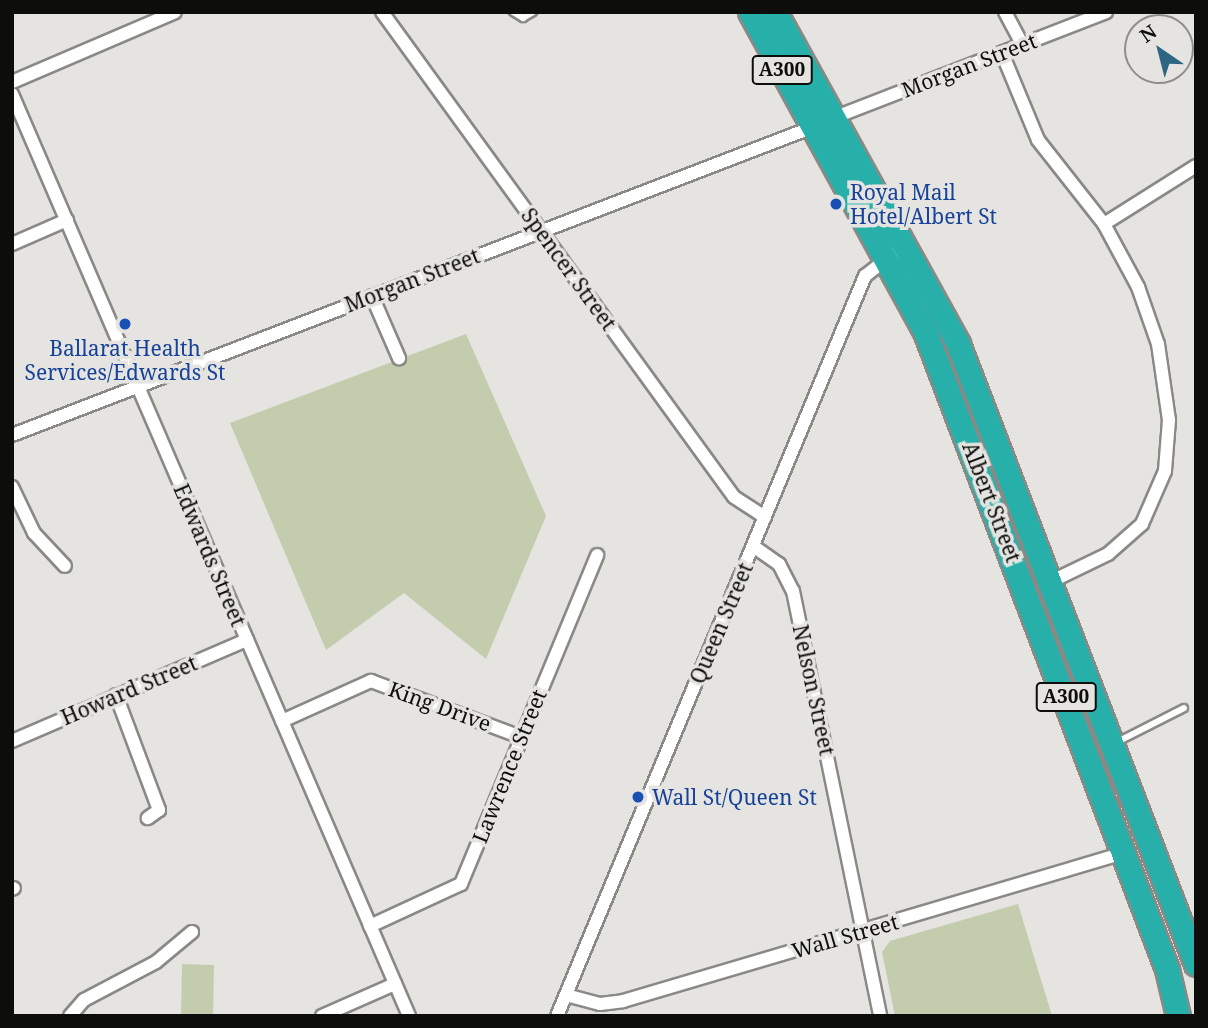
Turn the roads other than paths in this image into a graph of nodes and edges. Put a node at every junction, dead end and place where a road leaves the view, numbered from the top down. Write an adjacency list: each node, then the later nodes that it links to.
1 (175, 12): 11 (street)
2 (382, 12): 17 (street, Spencer Street)
3 (513, 12): 4 (lane)
4 (533, 12)
5 (750, 12): 13 (highway, Albert Street / A300)
6 (775, 12): 13 (highway, Albert Street / A300)
7 (1005, 12): 9 (street)
8 (1106, 12): 9 (street, Morgan Street)
9 (1022, 44): 10 (street, Morgan Street)
10 (1002, 52): 13 (street, Morgan Street); 16 (street)
11 (12, 82)
12 (12, 94): 15 (street, Edwards Street)
13 (823, 123): 17 (street, Morgan Street); 19 (highway, Albert Street / A300)
14 (1196, 166): 16 (street)
15 (67, 220): 18 (street); 22 (street, Edwards Street)
16 (1104, 225): 29 (street)
17 (541, 231): 20 (street, Morgan Street); 25 (street, Spencer Street)
18 (12, 244)
19 (893, 251): 25 (street, Queen Street); 29 (highway, Albert Street / A300); 33 (highway, Albert Street / A300)
20 (372, 296): 21 (street); 22 (street, Morgan Street)
21 (399, 358)
22 (137, 386): 23 (street, Morgan Street); 30 (street, Edwards Street)
23 (12, 435)
24 (12, 487): 28 (street)
25 (765, 517): 26 (street, Queen Street)
26 (753, 545): 42 (street, Nelson Street); 46 (street, Queen Street)
27 (597, 555): 36 (street, Lawrence Street)
28 (65, 566)
29 (1048, 583): 32 (highway, Albert Street / A300)
30 (247, 640): 31 (street, Howard Street); 35 (street, Edwards Street)
31 (116, 695): 37 (street, Howard Street); 39 (street)
32 (1092, 695): 33 (highway); 38 (highway, Albert Street / A300)
33 (1069, 704): 40 (highway, Albert Street / A300)
34 (1184, 708): 38 (lane)
35 (282, 721): 36 (street, King Drive); 41 (street, Edwards Street)
36 (521, 737): 41 (street, Lawrence Street)
37 (12, 741)
38 (1112, 744): 44 (highway, Albert Street / A300)
39 (148, 818)
40 (1124, 853): 42 (street, Wall Street); 52 (highway, Albert Street / A300)
41 (370, 926): 45 (street, Edwards Street)
42 (863, 931): 46 (street, Wall Street); 51 (street, Nelson Street)
43 (192, 932): 47 (street)
44 (1196, 964)
45 (395, 984): 48 (street); 49 (street, Edwards Street)
46 (566, 995): 50 (street, Queen Street)
47 (70, 1016)
48 (322, 1016)
49 (409, 1016)
50 (557, 1016)
51 (880, 1016)
52 (1178, 1016)

